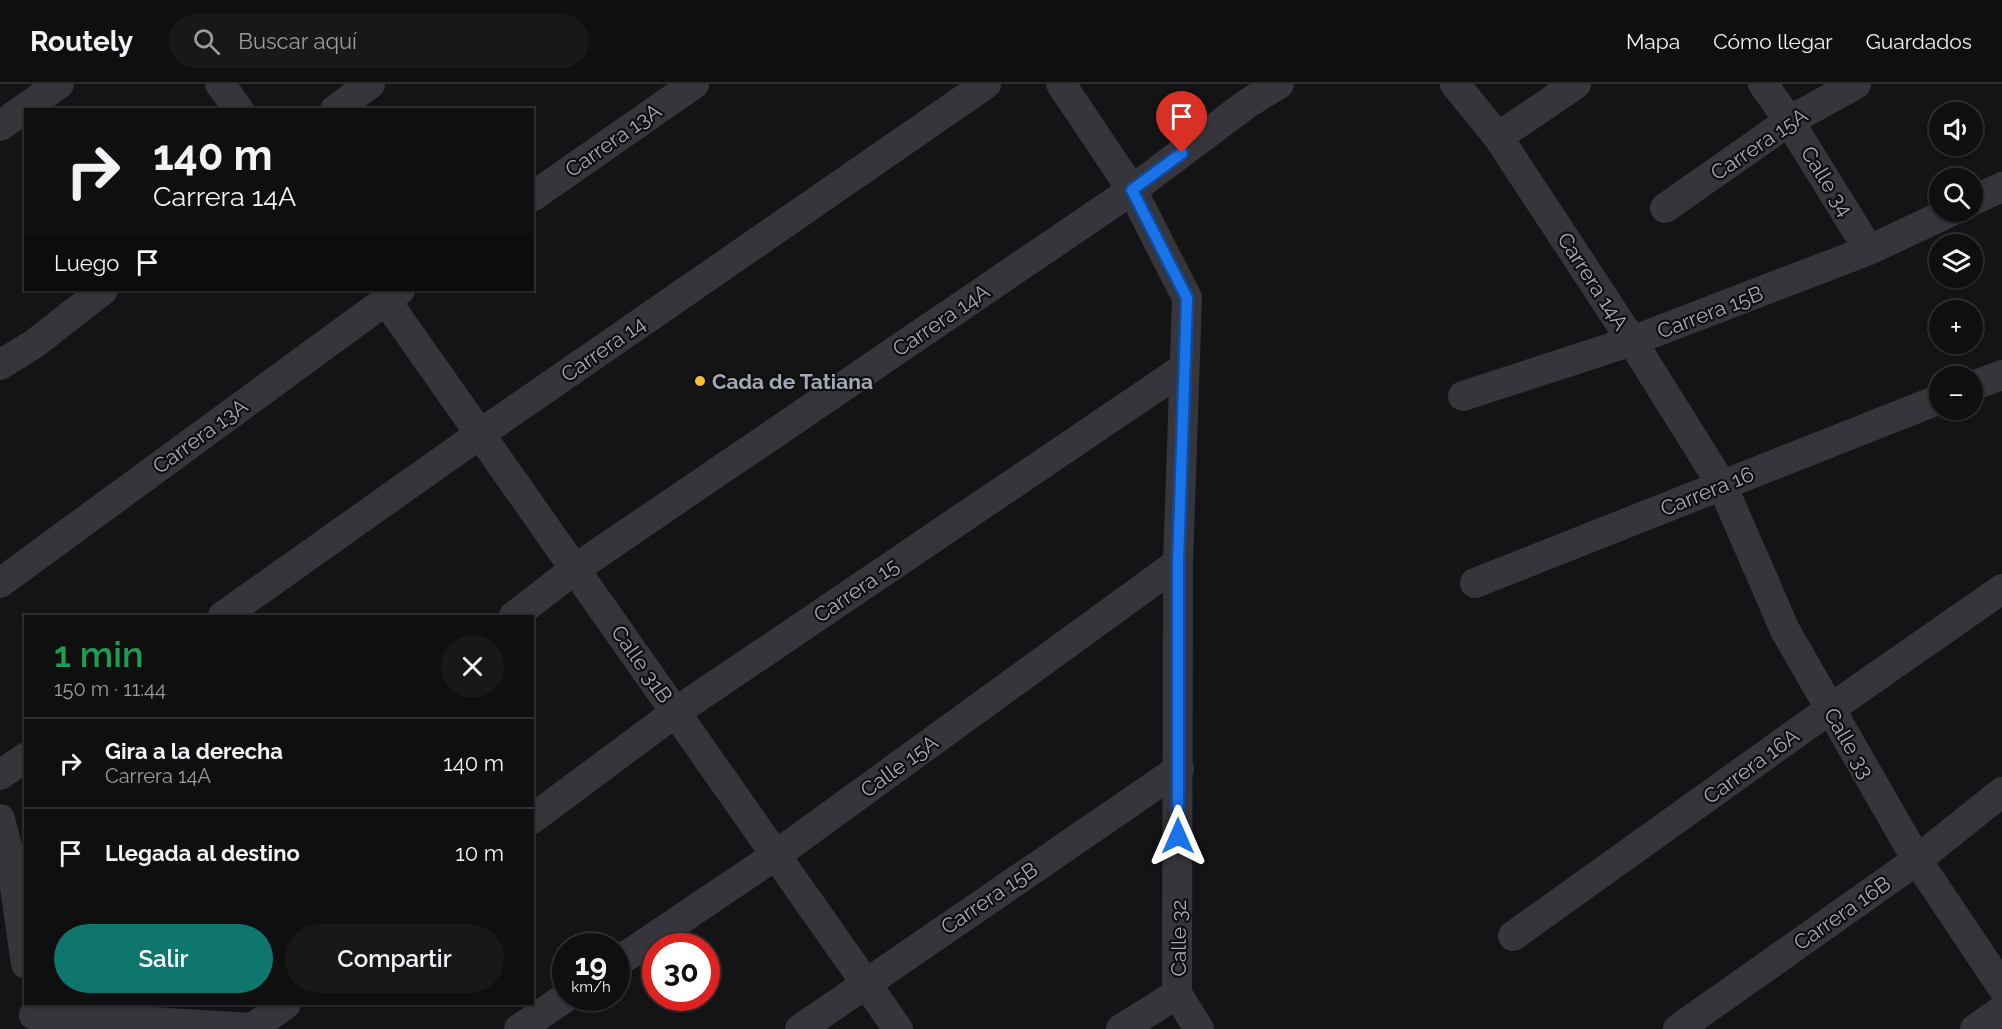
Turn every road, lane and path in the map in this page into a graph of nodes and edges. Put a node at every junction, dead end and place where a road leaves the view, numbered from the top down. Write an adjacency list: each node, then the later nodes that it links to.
1 (59, 84): 12 (street)
2 (220, 84): 13 (street)
3 (370, 84): 14 (street)
4 (694, 84): 21 (street, Carrera 13A)
5 (986, 84): 35 (street, Carrera 14)
6 (1061, 84): 20 (street, Calle 32)
7 (1279, 84): 20 (street, Carrera 14A)
8 (1455, 84): 18 (street, Carrera 14A)
9 (1576, 84): 18 (street)
10 (1763, 84): 16 (street, Calle 34)
11 (1856, 84): 16 (street, Carrera 15A)
12 (25, 108)
13 (238, 108)
14 (338, 108)
15 (24, 109): 17 (street)
16 (1789, 121): 23 (street, Carrera 15A); 25 (street, Calle 34)
17 (0, 126)
18 (1498, 137): 28 (street, Carrera 14A)
19 (2002, 187): 22 (street)
20 (1132, 190): 30 (street, Calle 32); 38 (street, Carrera 14A)
21 (534, 196)
22 (1983, 196)
23 (1665, 208)
24 (1929, 222): 25 (street, Carrera 15B)
25 (1869, 250): 28 (street, Carrera 15B)
26 (102, 291): 29 (street)
27 (392, 294): 35 (street, Calle 31B); 39 (street, Carrera 13A)
28 (1632, 342): 33 (street, Carrera 15B); 36 (street, Carrera 14A)
29 (0, 365)
30 (1184, 368): 37 (street, Calle 32); 45 (street, Carrera 15)
31 (2002, 375): 32 (street)
32 (1983, 382)
33 (1463, 396)
34 (1929, 403): 36 (street, Carrera 16)
35 (480, 434): 38 (street, Calle 31B); 42 (street, Carrera 14)
36 (1722, 485): 40 (street, Carrera 16); 44 (street, Calle 33)
37 (1178, 563): 47 (street, Calle 32); 52 (street, Calle 15A)
38 (575, 569): 43 (street, Carrera 14A); 45 (street, Calle 31B)
39 (0, 583)
40 (1475, 583)
41 (2002, 589): 44 (street, Carrera 16A)
42 (224, 615)
43 (515, 615)
44 (1830, 709): 53 (street, Calle 33); 55 (street, Carrera 16A)
45 (676, 712): 50 (street, Carrera 15); 52 (street, Calle 31B)
46 (24, 758): 48 (street)
47 (1179, 769): 60 (street, Carrera 15B); 62 (street, Calle 32)
48 (0, 775)
49 (2002, 792): 53 (street, Carrera 16B)
50 (534, 818)
51 (0, 819): 54 (street)
52 (776, 855): 57 (street, Calle 15A); 60 (street, Calle 31B)
53 (1917, 860): 61 (street, Calle 33); 74 (street, Carrera 16B)
54 (19, 868): 56 (street)
55 (1513, 936)
56 (24, 946)
57 (630, 954)
58 (24, 962): 59 (street)
59 (0, 967)
60 (866, 982): 70 (street, Carrera 15B); 71 (street, Calle 31B)
61 (2002, 987)
62 (1178, 994): 72 (street); 73 (street, Calle 32)
63 (230, 1005): 68 (street)
64 (285, 1005): 68 (street)
65 (552, 1007): 69 (street)
66 (2002, 1010): 75 (street)
67 (35, 1016): 68 (street)
68 (253, 1029)
69 (519, 1029)
70 (800, 1029)
71 (898, 1029)
72 (1121, 1029)
73 (1199, 1029)
74 (1678, 1029)
75 (1975, 1029)

